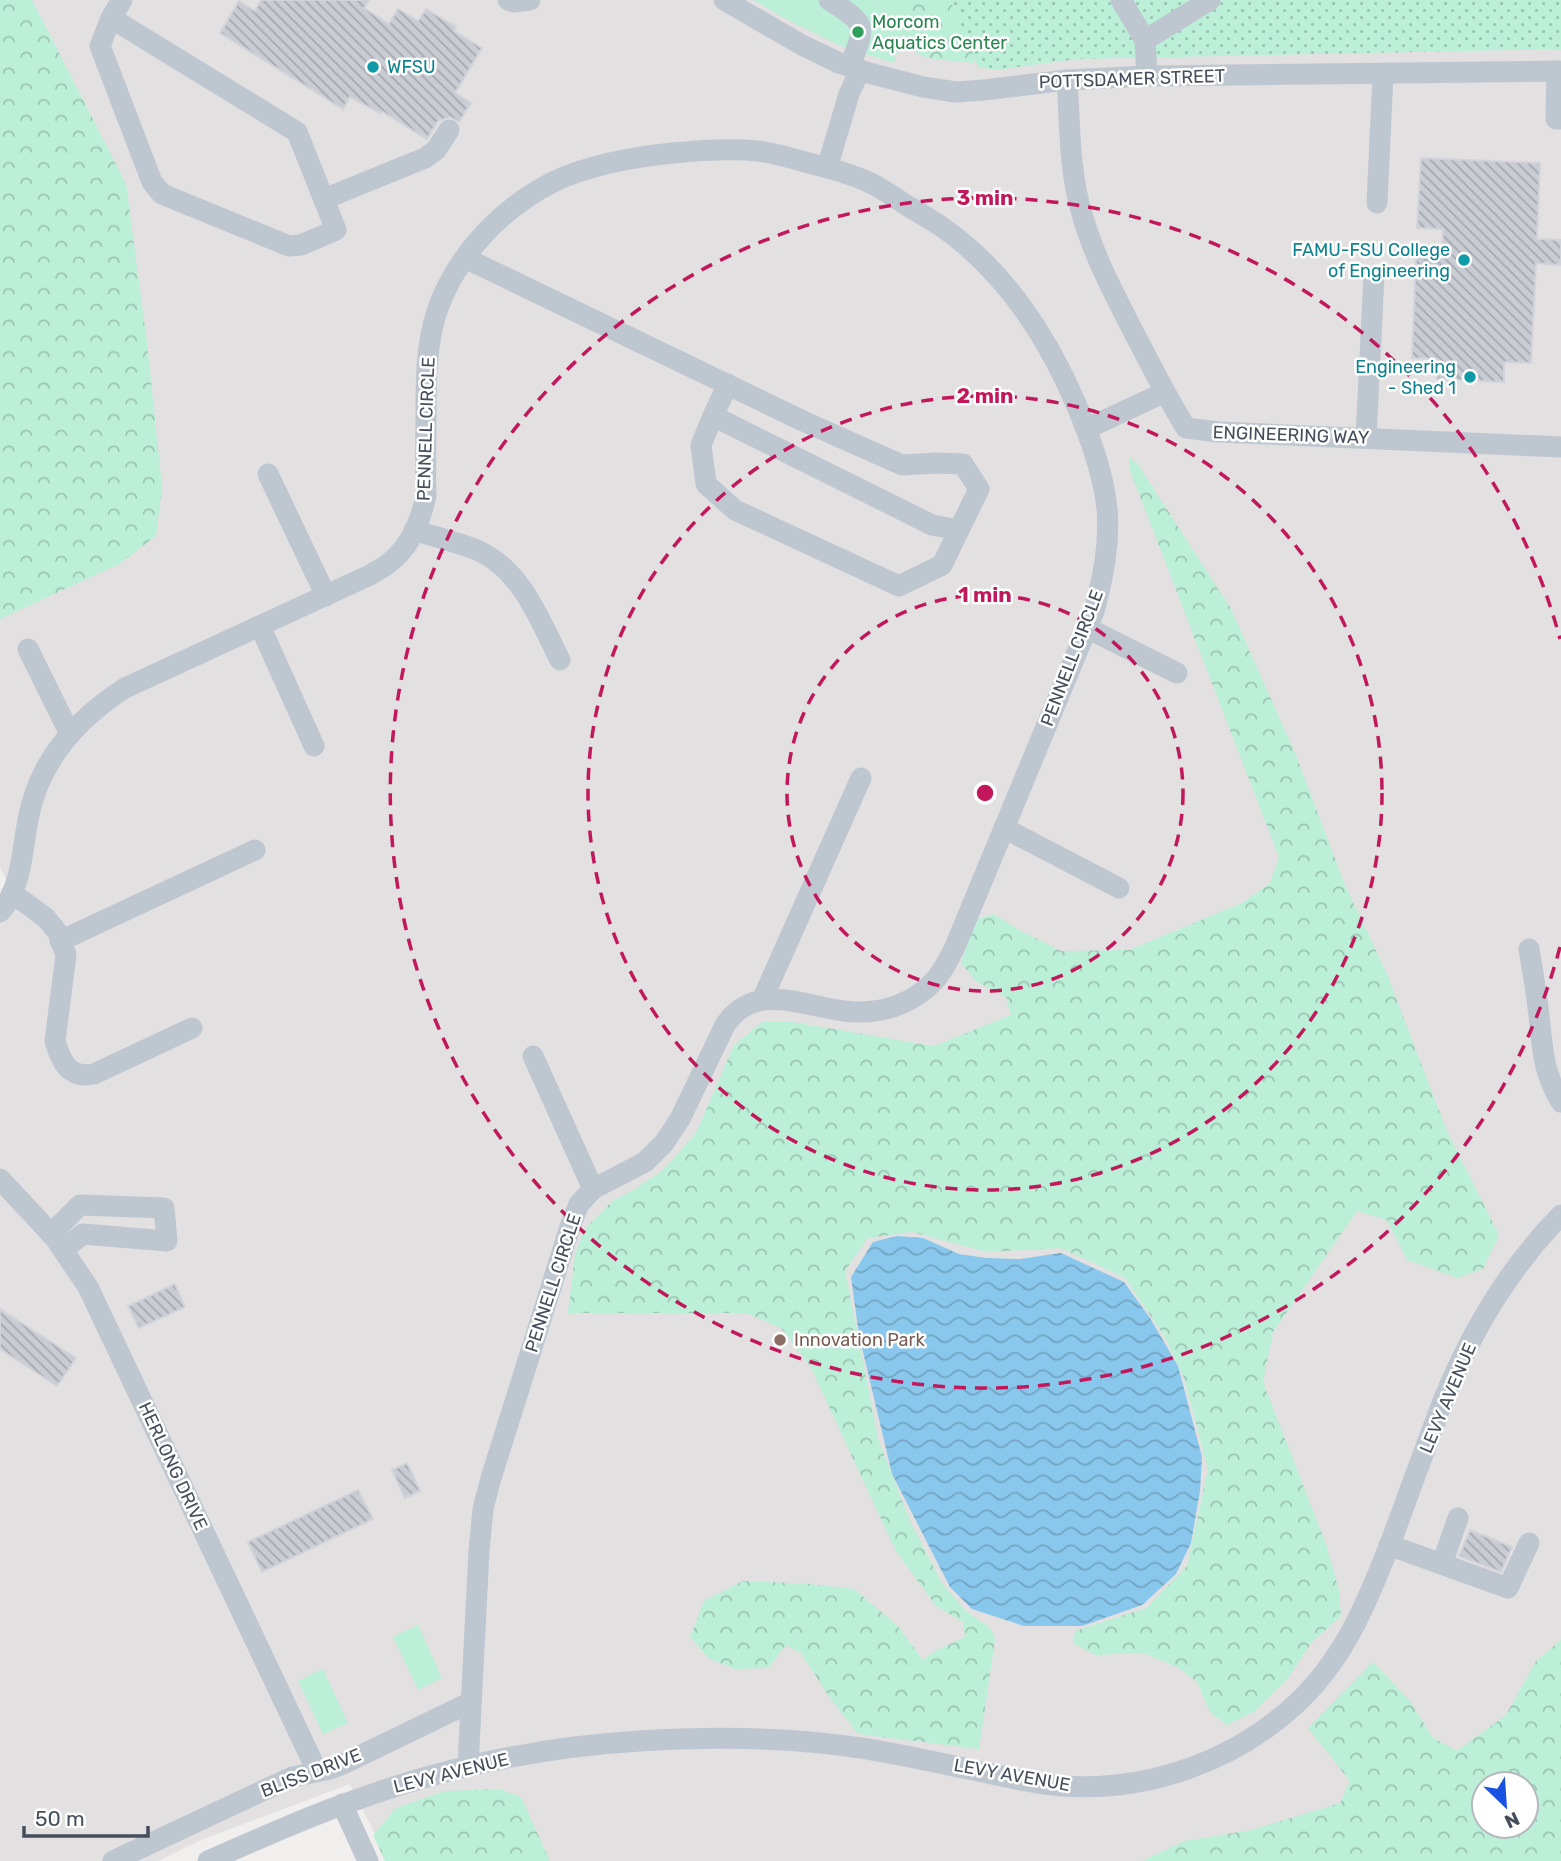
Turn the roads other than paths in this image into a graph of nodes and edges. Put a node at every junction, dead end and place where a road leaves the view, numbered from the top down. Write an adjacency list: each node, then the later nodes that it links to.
1 (508, 0): 2 (street)
2 (530, 0)
3 (724, 0): 9 (street, POTTSDAMER STREET)
4 (829, 0): 9 (street)
5 (1121, 0): 8 (street)
6 (1210, 0): 8 (street)
7 (117, 9): 17 (street); 17 (street)
8 (1145, 40): 12 (street)
9 (855, 68): 13 (street, POTTSDAMER STREET); 16 (street)
10 (1559, 71): 11 (street, POTTSDAMER STREET); 14 (street)
11 (1383, 74): 12 (street, POTTSDAMER STREET); 18 (street)
12 (1147, 76): 13 (street, POTTSDAMER STREET)
13 (1067, 80): 22 (street, ENGINEERING WAY)
14 (1561, 119)
15 (450, 130): 17 (street)
16 (827, 168): 19 (street, PENNELL CIRCLE); 24 (street, PENNELL CIRCLE)
17 (324, 199)
18 (1377, 203)
19 (465, 258): 21 (street); 28 (street, PENNELL CIRCLE)
20 (1374, 275): 25 (street)
21 (729, 384): 23 (street); 29 (street)
22 (1165, 392): 24 (street); 25 (street, ENGINEERING WAY)
23 (713, 416): 29 (street); 29 (street)
24 (1086, 429): 32 (street, PENNELL CIRCLE)
25 (1366, 438): 26 (street, ENGINEERING WAY)
26 (1561, 447)
27 (268, 474): 30 (street)
28 (414, 530): 30 (street, PENNELL CIRCLE); 34 (street)
29 (959, 530)
30 (326, 596): 31 (street, PENNELL CIRCLE)
31 (260, 626): 36 (street, PENNELL CIRCLE); 37 (street)
32 (1087, 628): 35 (street); 39 (street, PENNELL CIRCLE)
33 (28, 649): 36 (street)
34 (560, 660)
35 (1177, 673)
36 (70, 734): 42 (street, PENNELL CIRCLE)
37 (314, 746)
38 (861, 778): 46 (street)
39 (1004, 828): 41 (street); 46 (street, PENNELL CIRCLE)
40 (255, 850): 44 (street)
41 (1119, 888)
42 (12, 893): 43 (street, PENNELL CIRCLE); 44 (street)
43 (0, 912)
44 (61, 941): 47 (street)
45 (1529, 949): 49 (street)
46 (762, 1000): 51 (street, PENNELL CIRCLE)
47 (192, 1028)
48 (533, 1056): 51 (street)
49 (1561, 1102)
50 (0, 1179): 53 (street, HERLONG DRIVE)
51 (593, 1189): 58 (street, PENNELL CIRCLE)
52 (1561, 1215): 56 (street, LEVY AVENUE)
53 (57, 1242): 53 (street); 60 (street, HERLONG DRIVE)
54 (1458, 1518): 57 (street)
55 (1529, 1543): 57 (street)
56 (1389, 1545): 57 (street); 59 (street, LEVY AVENUE)
57 (1442, 1564)
58 (471, 1702): 59 (street, PENNELL CIRCLE); 60 (street, BLISS DRIVE)
59 (468, 1766): 61 (street, LEVY AVENUE)
60 (317, 1771): 62 (street, BLISS DRIVE)
61 (342, 1804): 63 (street, LEVY AVENUE); 64 (street)
62 (113, 1861)
63 (208, 1861)
64 (368, 1861)

